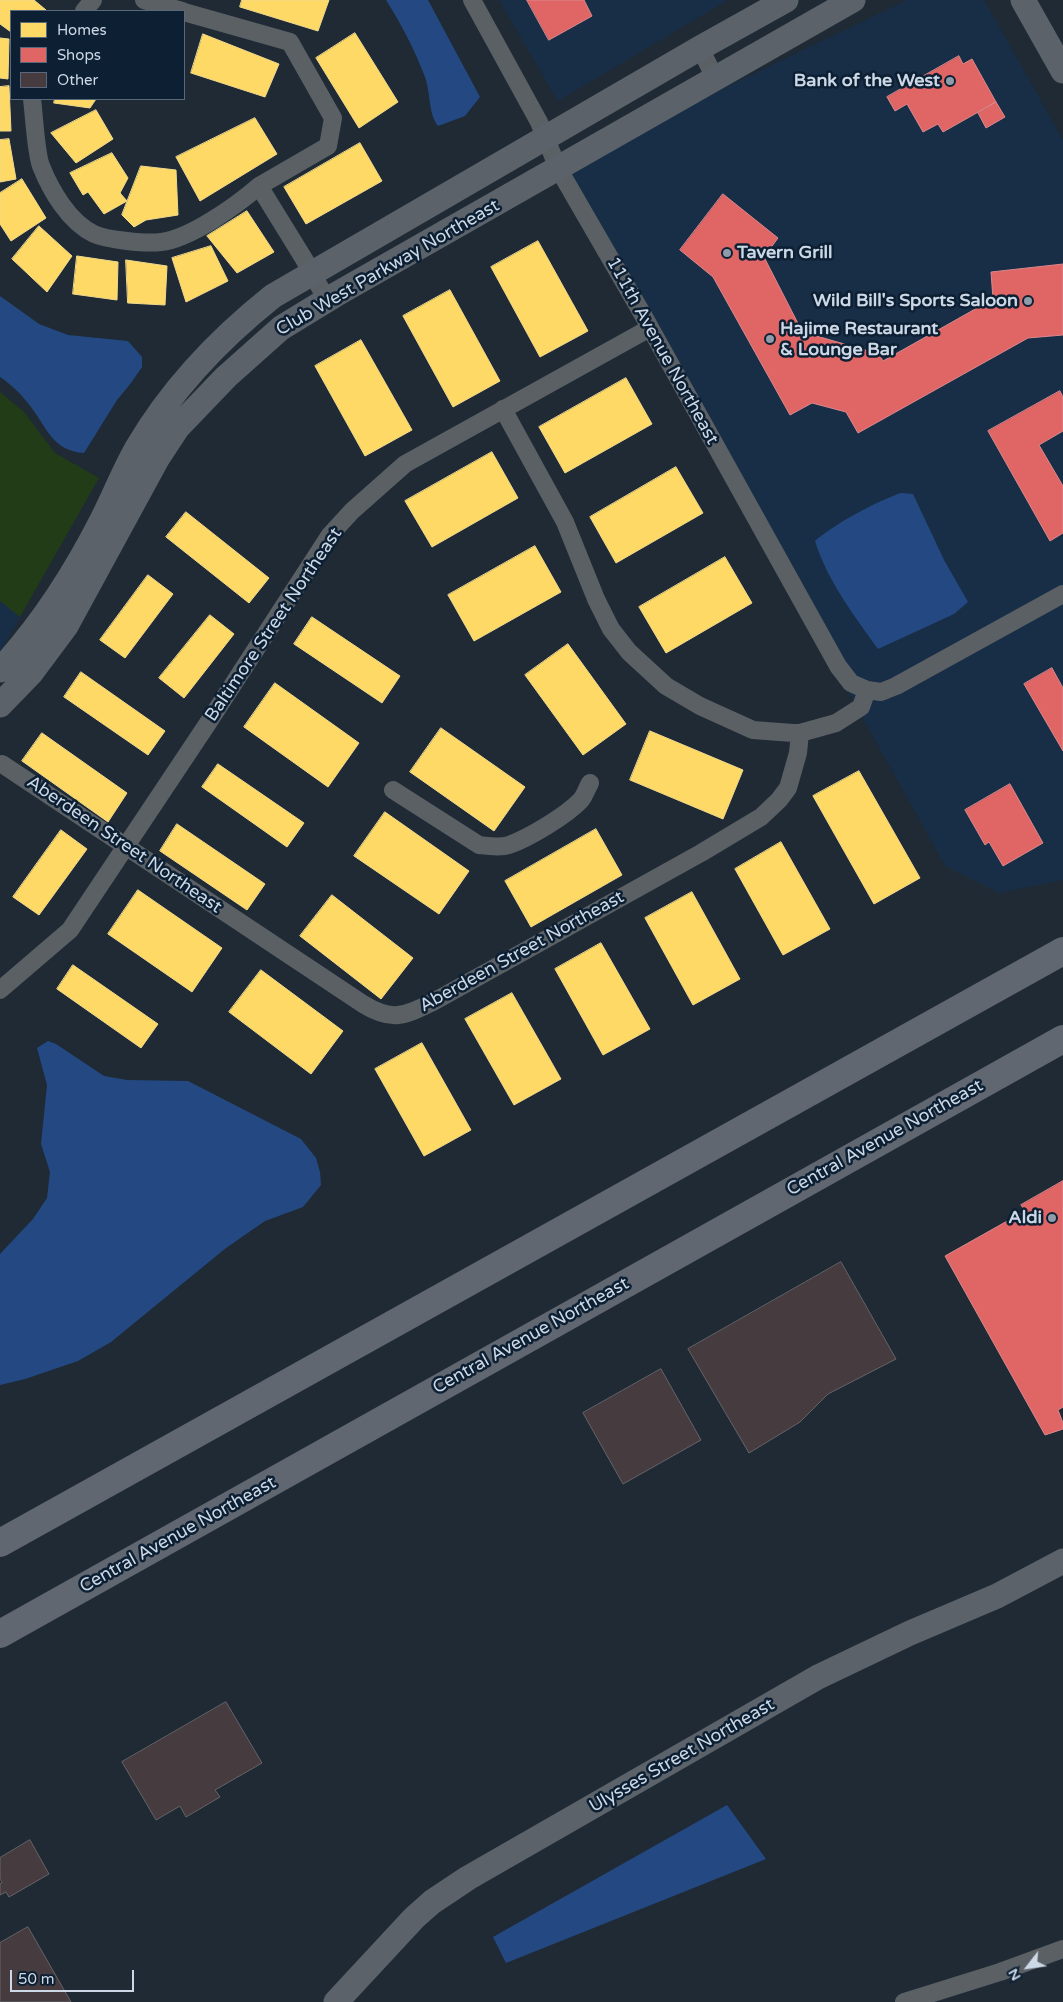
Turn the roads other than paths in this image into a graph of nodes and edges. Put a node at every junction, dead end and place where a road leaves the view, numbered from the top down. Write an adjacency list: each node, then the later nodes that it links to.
1 (93, 0): 7 (street)
2 (144, 0): 8 (street)
3 (472, 0): 14 (street, 111th Avenue Northeast)
4 (786, 0): 10 (street, Club West Parkway Northeast)
5 (854, 0): 12 (street, Club West Parkway Northeast)
6 (1023, 0): 11 (street)
7 (85, 10)
8 (179, 10)
9 (185, 12): 16 (street)
10 (700, 48): 12 (street); 14 (street, Club West Parkway Northeast)
11 (1063, 71)
12 (715, 78): 15 (street, Club West Parkway Northeast)
13 (32, 100): 16 (street)
14 (546, 138): 15 (street, 111th Avenue Northeast); 17 (street, Club West Parkway Northeast)
15 (558, 168): 18 (street, Club West Parkway Northeast); 19 (street, 111th Avenue Northeast)
16 (259, 186): 17 (street)
17 (313, 273): 18 (street); 22 (street, Club West Parkway Northeast)
18 (327, 300): 24 (street, Club West Parkway Northeast)
19 (650, 328): 20 (street, Baltimore Street Northeast); 23 (street, 111th Avenue Northeast)
20 (503, 409): 25 (street); 29 (street, Baltimore Street Northeast)
21 (1063, 594): 23 (street)
22 (0, 670)
23 (867, 690): 25 (street)
24 (0, 705)
25 (800, 732): 29 (street, Aberdeen Street Northeast)
26 (2, 764): 29 (street, Aberdeen Street Northeast)
27 (590, 783): 28 (street)
28 (393, 790)
29 (125, 846): 31 (street, Baltimore Street Northeast)
30 (1063, 951): 33 (highway)
31 (0, 990)
32 (1063, 1038): 35 (highway, Central Avenue Northeast)
33 (0, 1543)
34 (1063, 1561): 37 (street, Ulysses Street Northeast)
35 (0, 1634)
36 (1063, 1949): 38 (street)
37 (336, 2002)
38 (904, 2002)

